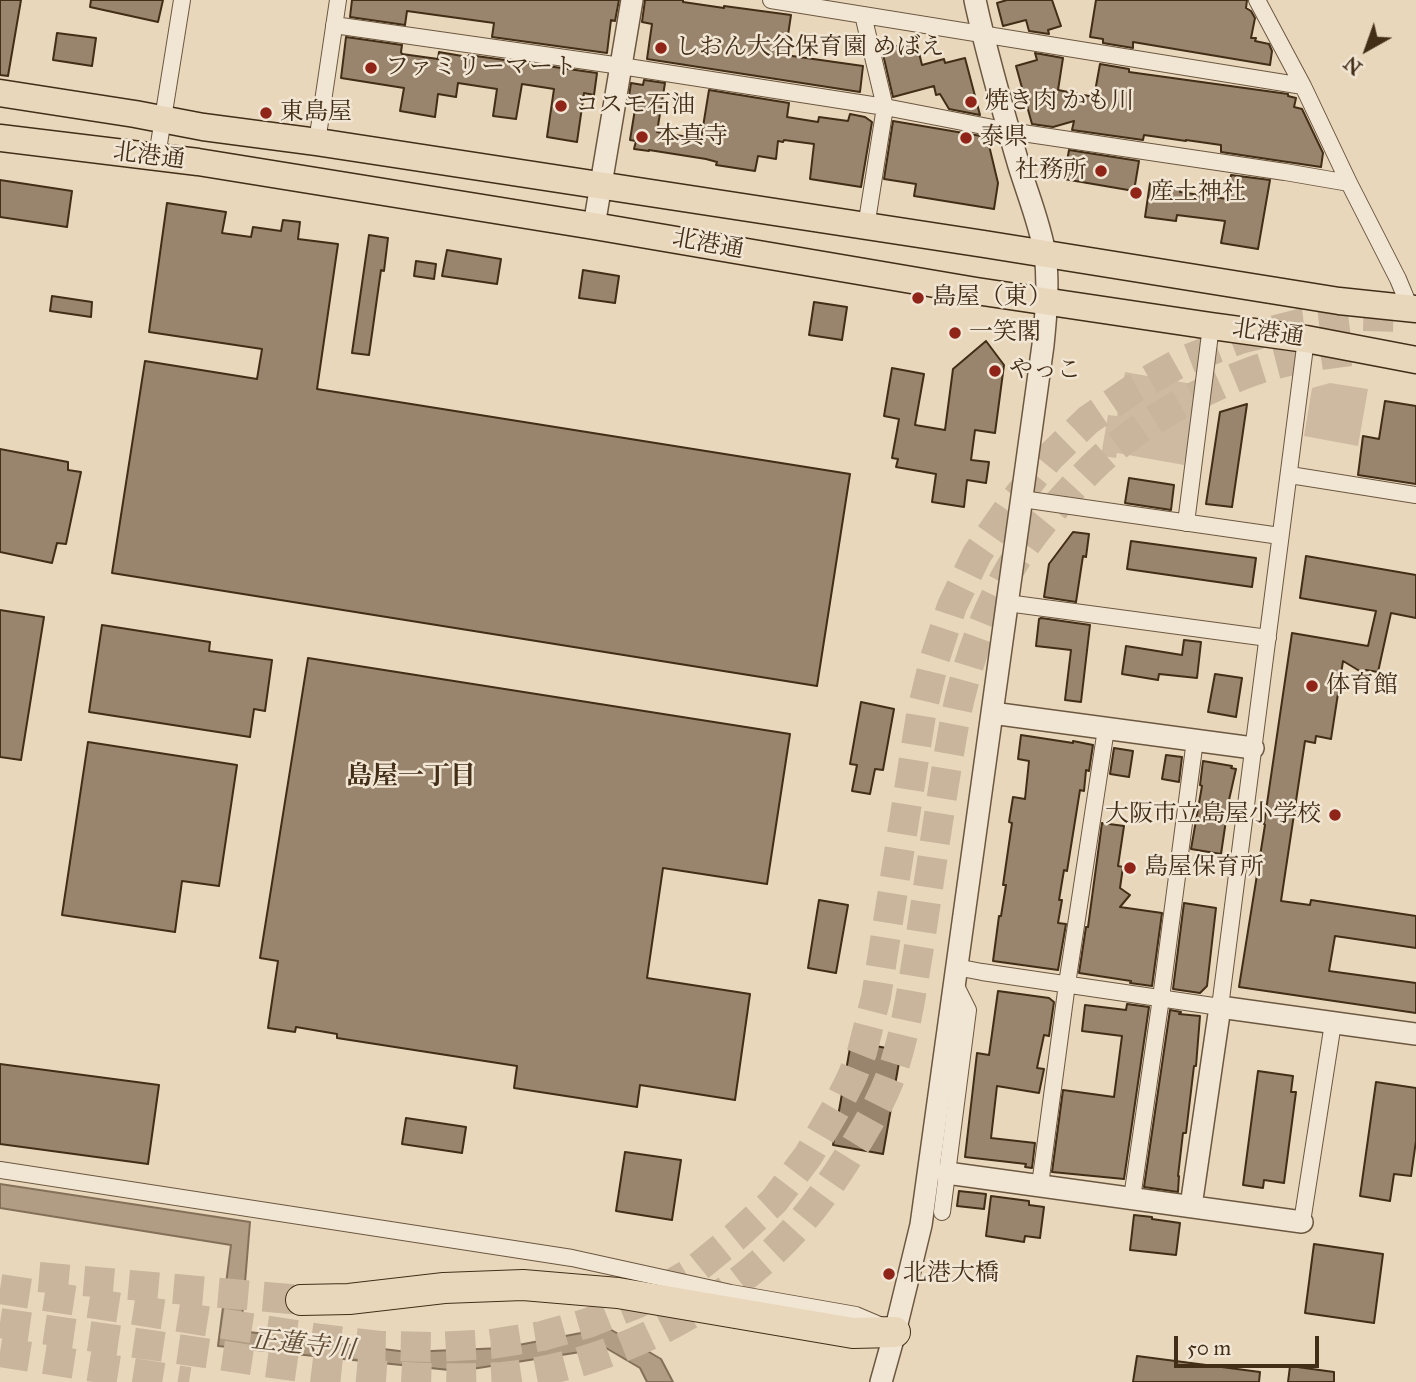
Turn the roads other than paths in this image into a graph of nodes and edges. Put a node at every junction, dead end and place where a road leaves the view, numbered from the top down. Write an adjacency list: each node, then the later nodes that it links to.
1 (182, 0): 14 (street)
2 (338, 0): 8 (street)
3 (632, 0): 10 (street)
4 (771, 0): 7 (street)
5 (975, 0): 9 (street)
6 (1257, 0): 11 (street)
7 (863, 15): 9 (street); 13 (street)
8 (334, 25): 10 (street); 17 (street)
9 (982, 34): 11 (street); 15 (street)
10 (621, 66): 13 (street); 20 (street)
11 (1303, 86): 19 (street)
12 (0, 93): 14 (main road, 北港通)
13 (885, 107): 15 (street); 22 (street)
14 (164, 120): 17 (main road, 北港通); 18 (street)
15 (1009, 131): 19 (street); 23 (street)
16 (0, 138): 18 (main road, 北港通)
17 (317, 142): 20 (main road, 北港通)
18 (157, 156): 21 (main road, 北港通)
19 (1349, 183): 25 (street)
20 (601, 187): 21 (street); 22 (main road, 北港通)
21 (594, 226): 24 (main road, 北港通)
22 (866, 227): 23 (main road, 北港通)
23 (1045, 254): 24 (street); 25 (main road, 北港通)
24 (1047, 302): 26 (main road, 北港通); 31 (street)
25 (1413, 308)
26 (1211, 326): 27 (main road, 北港通); 32 (street)
27 (1306, 339): 28 (main road, 北港通); 29 (street)
28 (1416, 360)
29 (1290, 475): 30 (street); 33 (street)
30 (1416, 495)
31 (1022, 499): 32 (street); 34 (street)
32 (1186, 523): 33 (street)
33 (1280, 536): 35 (street)
34 (1007, 603): 35 (street); 36 (street)
35 (1268, 638): 39 (street)
36 (992, 713): 37 (street); 40 (street)
37 (1106, 729): 38 (street); 41 (street)
38 (1195, 740): 39 (street); 42 (street)
39 (1253, 748): 43 (street)
40 (955, 974): 41 (street); 47 (street); 54 (street)
41 (1067, 984): 42 (street); 48 (street)
42 (1161, 998): 43 (street); 49 (street)
43 (1220, 1007): 44 (street); 50 (street)
44 (1333, 1023): 45 (street); 52 (street)
45 (1416, 1034)
46 (0, 1170): 54 (street)
47 (947, 1172): 48 (street); 51 (street)
48 (1040, 1185): 49 (street)
49 (1132, 1198): 50 (street)
50 (1191, 1206): 52 (street)
51 (943, 1212)
52 (1302, 1222)
53 (301, 1300): 54 (highway)
54 (895, 1332): 55 (street)
55 (880, 1382)

